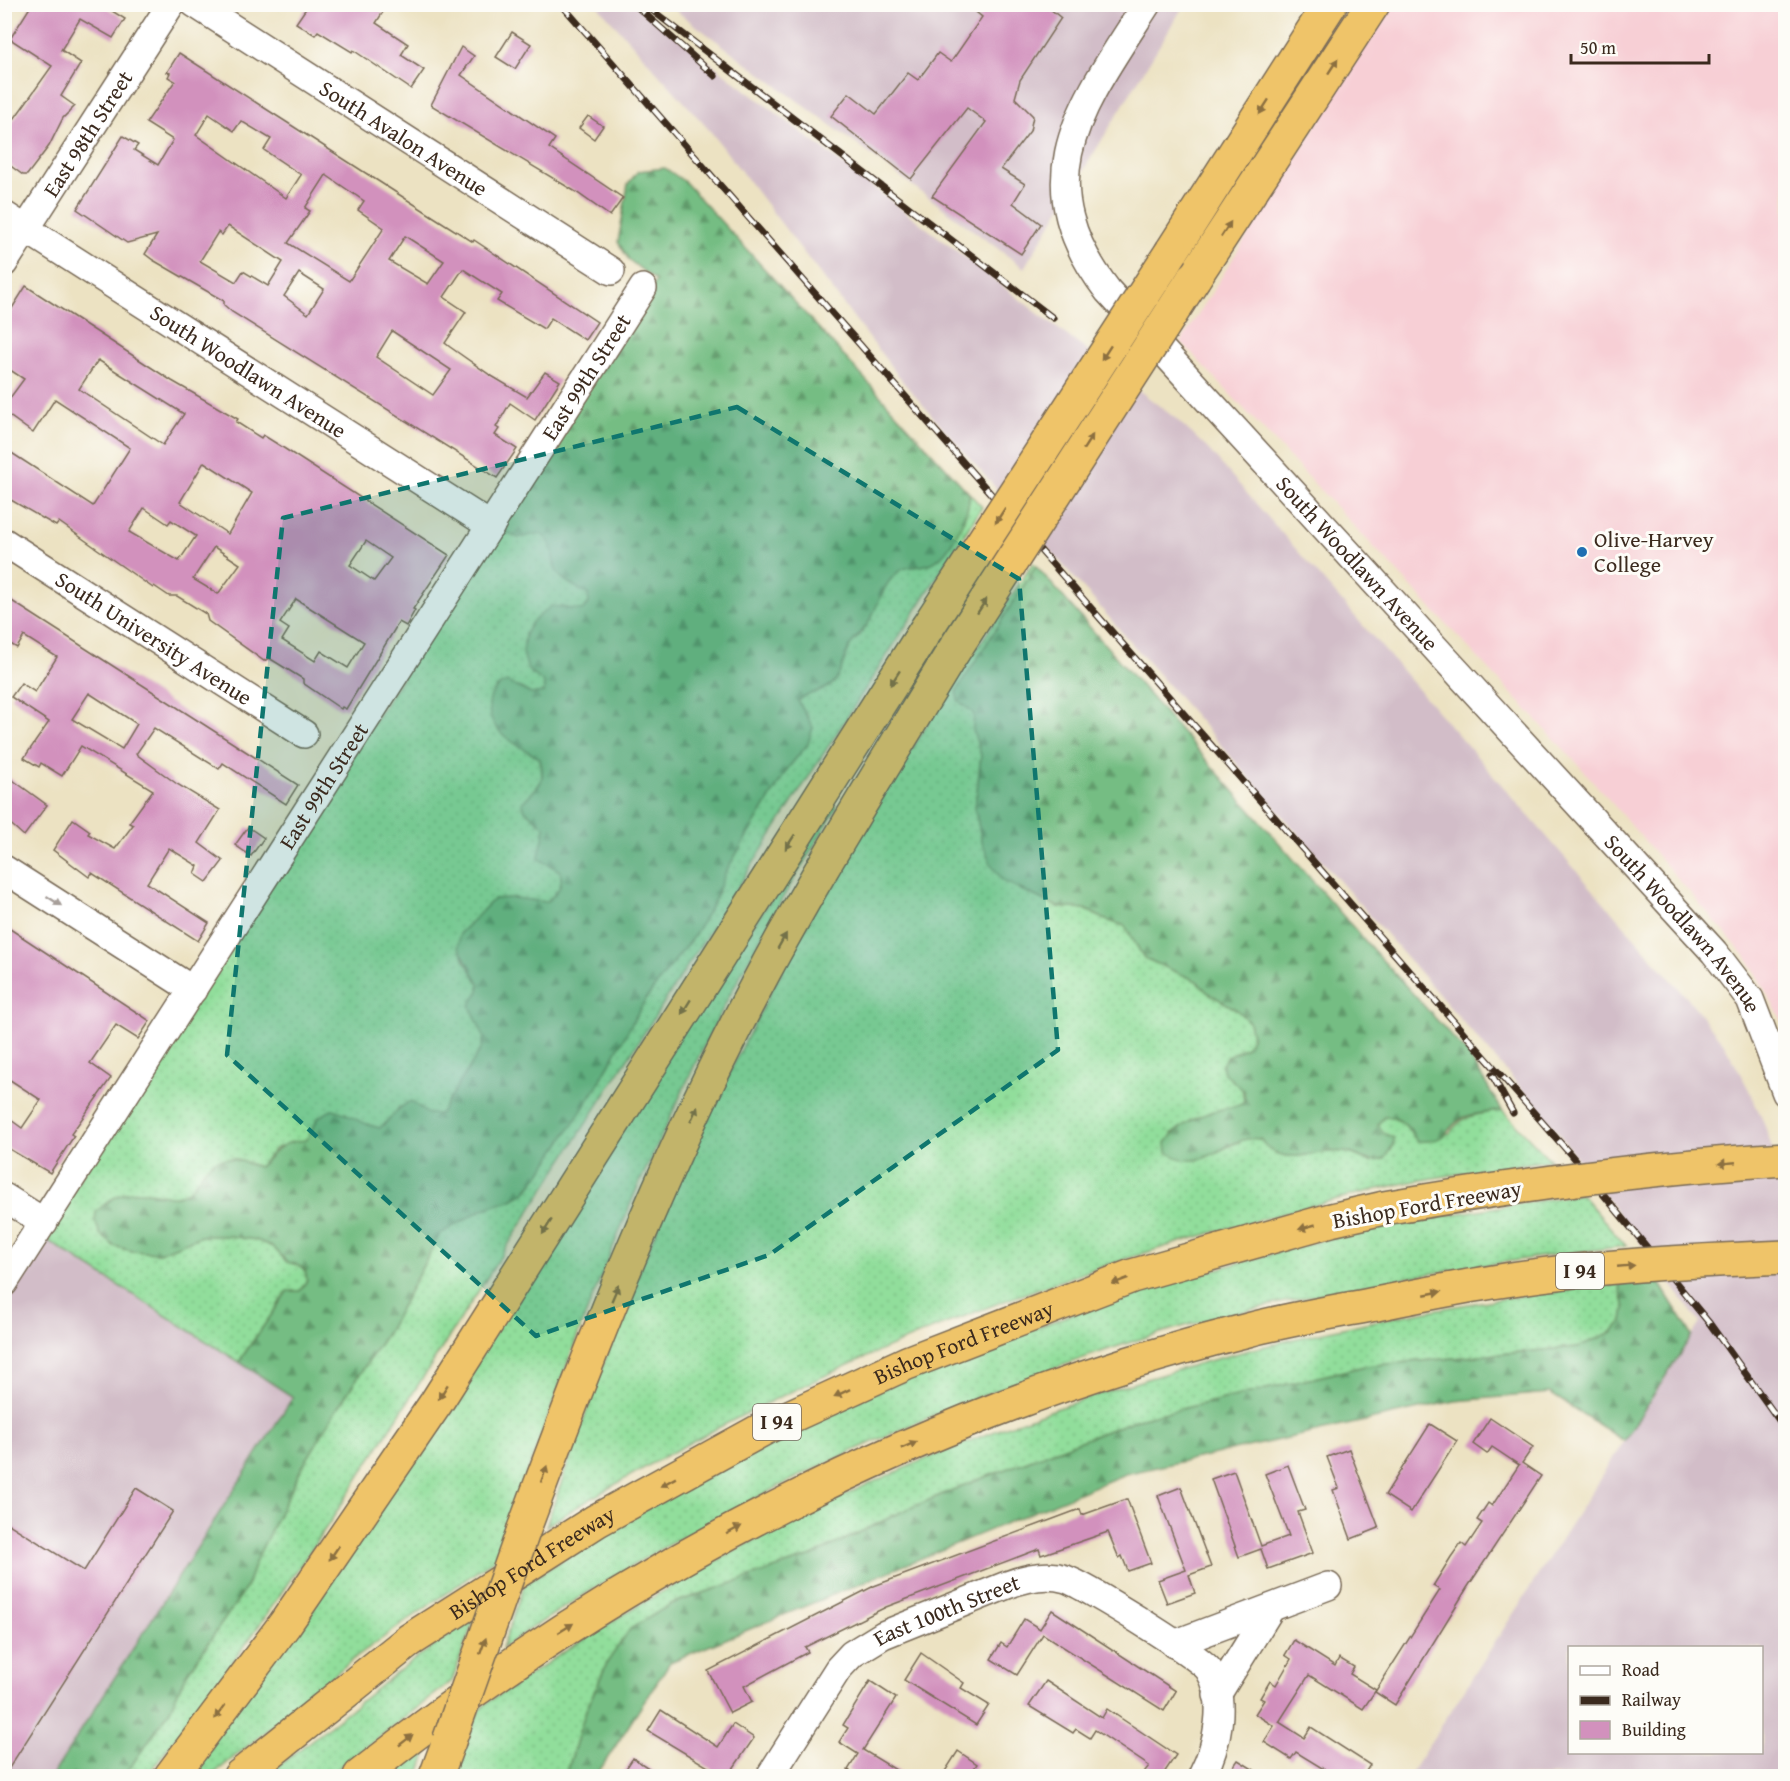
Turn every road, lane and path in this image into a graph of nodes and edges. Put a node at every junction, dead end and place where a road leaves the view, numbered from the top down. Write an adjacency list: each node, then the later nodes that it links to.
1 (171, 4): 6 (street, East 98th Street)
2 (195, 4): 8 (street, South Avalon Avenue)
3 (1147, 4): 15 (street, South Woodlawn Avenue)
4 (1329, 4): 25 (highway, one-way to 25, bridge)
5 (1373, 4): 28 (highway, one-way to 5, bridge)
6 (15, 222): 7 (street, East 98th Street); 10 (street, South Woodlawn Avenue)
7 (4, 263)
8 (611, 271)
9 (643, 288): 10 (street, East 99th Street)
10 (491, 526): 14 (street, East 99th Street)
11 (4, 542): 12 (street, South University Avenue)
12 (304, 734)
13 (4, 870): 14 (street, one-way to 14)
14 (193, 990): 18 (street, East 99th Street)
15 (1785, 1093)
16 (1785, 1159): 26 (highway, Bishop Ford Freeway / I 94, one-way to 26, bridge)
17 (4, 1197): 18 (street)
18 (44, 1222): 20 (street, East 99th Street)
19 (1785, 1257): 27 (highway, I 94, one-way to 19, bridge)
20 (4, 1283)
21 (1328, 1586): 22 (street)
22 (1271, 1608): 23 (street); 24 (street)
23 (1174, 1644): 24 (street, East 100th Street); 29 (street, East 100th Street)
24 (1217, 1695): 30 (street)
25 (171, 1776)
26 (240, 1776)
27 (360, 1776)
28 (436, 1776)
29 (770, 1776)
30 (1202, 1776)

